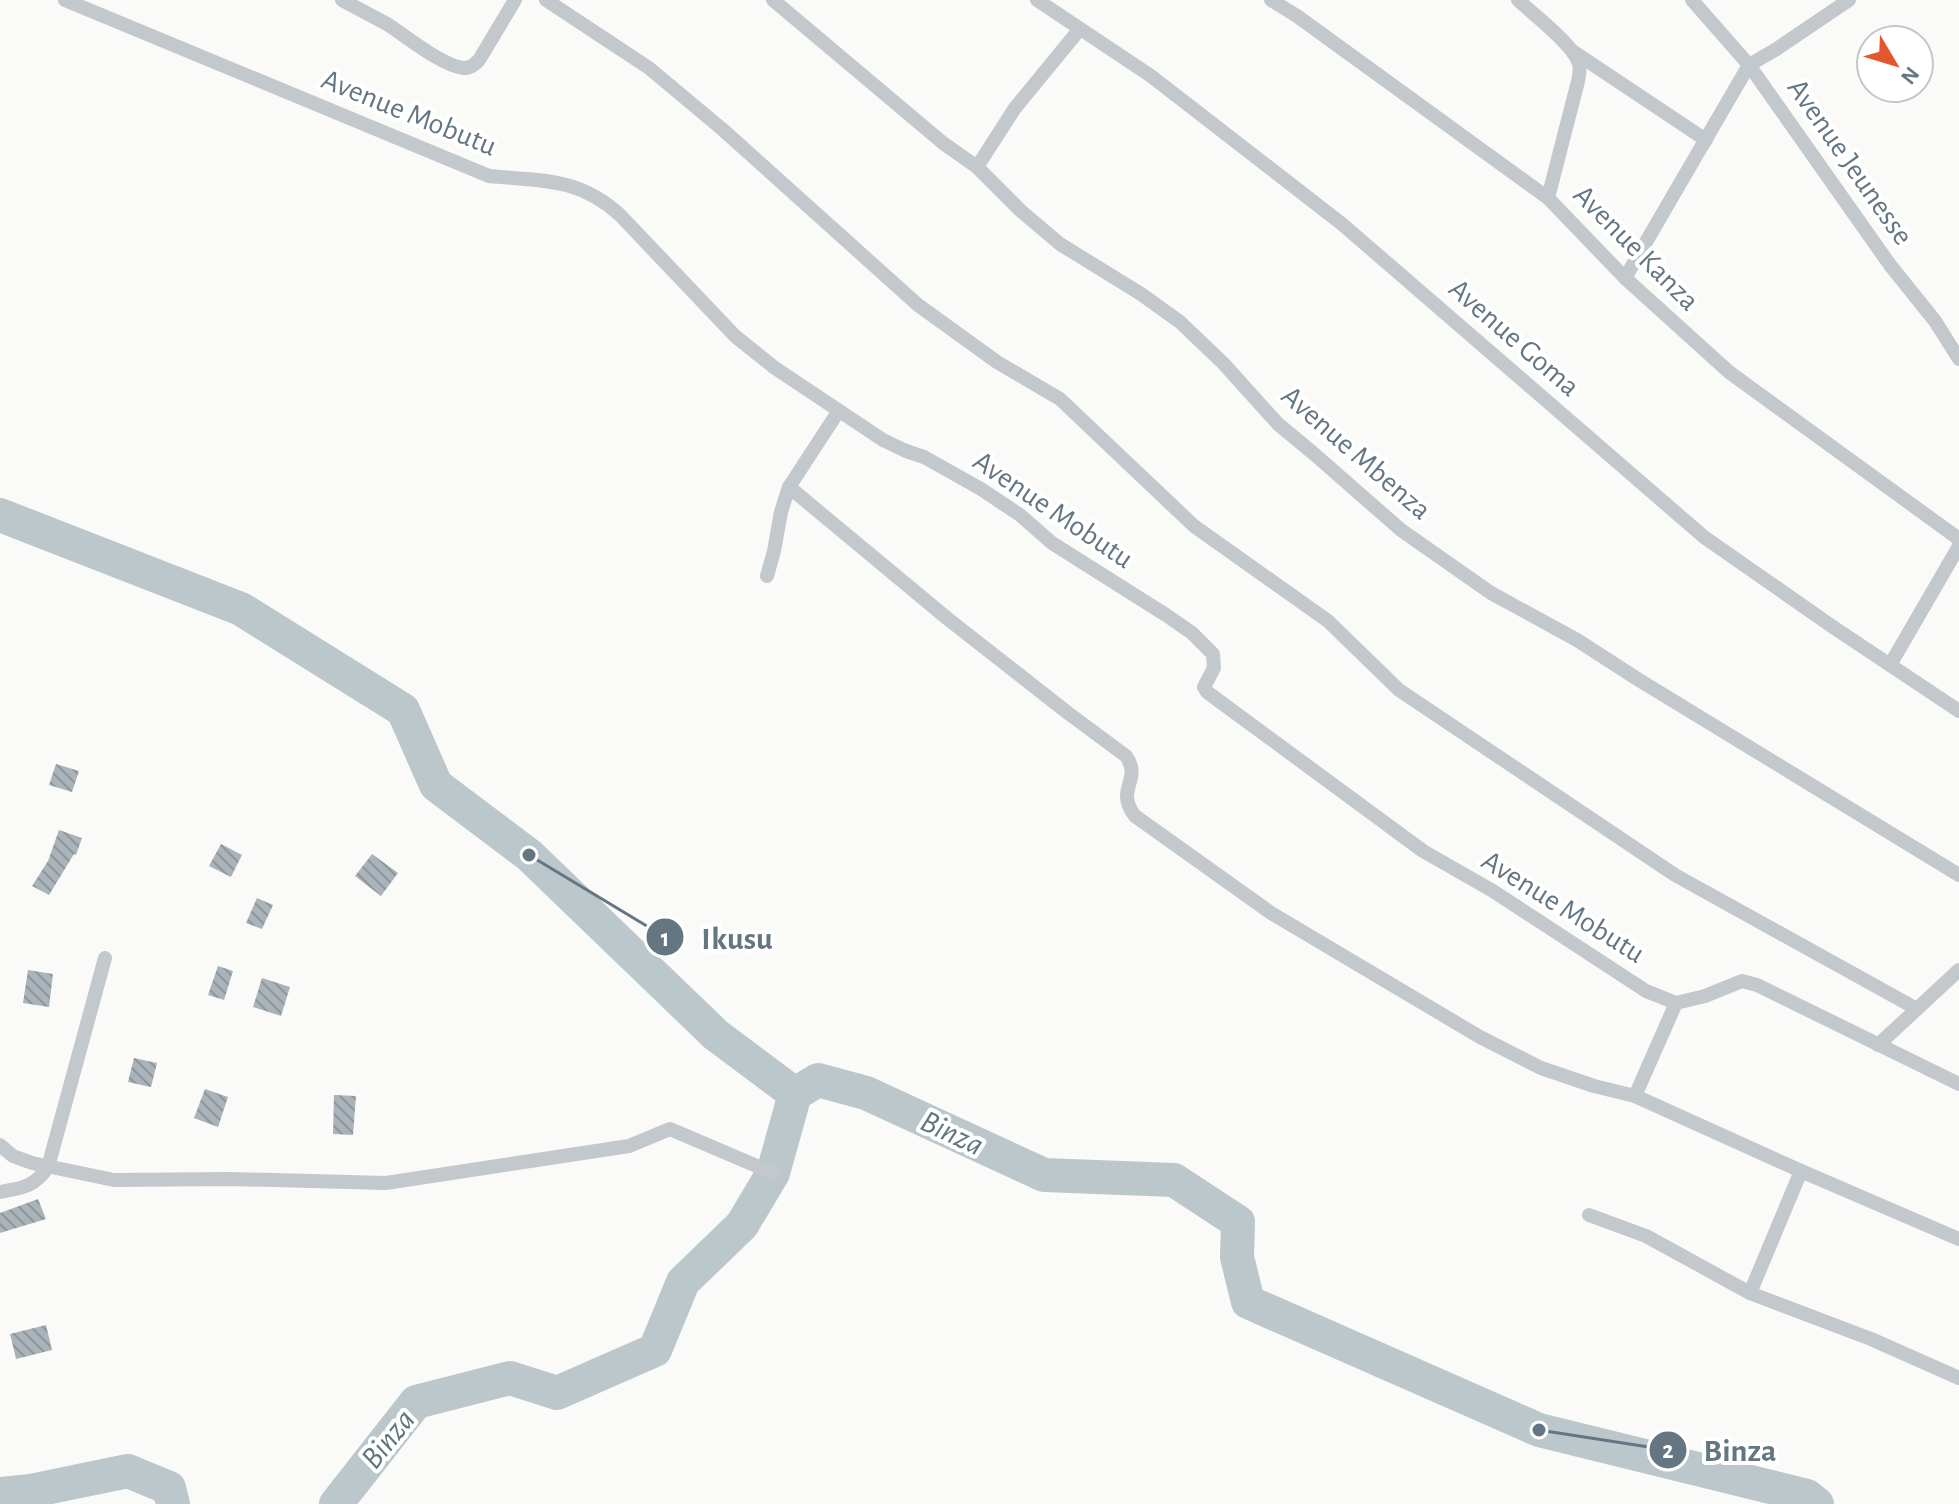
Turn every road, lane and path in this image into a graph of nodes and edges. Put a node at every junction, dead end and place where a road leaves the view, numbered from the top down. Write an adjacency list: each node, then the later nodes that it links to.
1 (65, 0): 19 (street, Avenue Mobutu)
2 (342, 0): 3 (street)
3 (515, 0)
4 (546, 0): 30 (street)
5 (773, 0): 15 (street, Avenue Mbenza)
6 (1037, 0): 11 (street, Avenue Goma)
7 (1271, 0): 16 (street, Avenue Kanza)
8 (1518, 0): 12 (street)
9 (1692, 0): 13 (street, Avenue Jeunesse)
10 (1849, 0): 13 (street)
11 (1079, 30): 15 (street); 24 (street, Avenue Goma)
12 (1573, 51): 14 (street); 16 (street)
13 (1749, 65): 14 (street); 18 (street, Avenue Jeunesse)
14 (1706, 140): 17 (street)
15 (977, 167): 26 (street, Avenue Mbenza)
16 (1548, 198): 17 (street, Avenue Kanza)
17 (1625, 278): 21 (street, Avenue Kanza)
18 (1959, 359)
19 (838, 412): 20 (street); 29 (street, Avenue Mobutu)
20 (789, 487): 23 (street); 33 (street)
21 (1959, 539)
22 (1959, 546): 24 (street)
23 (767, 576)
24 (1890, 665): 25 (street, Avenue Goma)
25 (1959, 711)
26 (1959, 875)
27 (105, 958): 35 (street)
28 (1959, 970): 30 (street)
29 (1676, 1003): 31 (street); 33 (street)
30 (1917, 1009): 31 (street)
31 (1878, 1045): 32 (street)
32 (1959, 1084)
33 (1635, 1096): 36 (street)
34 (0, 1145): 35 (street)
35 (48, 1167): 37 (street); 38 (street)
36 (1801, 1171): 40 (street); 41 (street)
37 (773, 1173)
38 (0, 1192)
39 (1589, 1215): 41 (street)
40 (1959, 1239)
41 (1750, 1293): 42 (street)
42 (1959, 1378)

